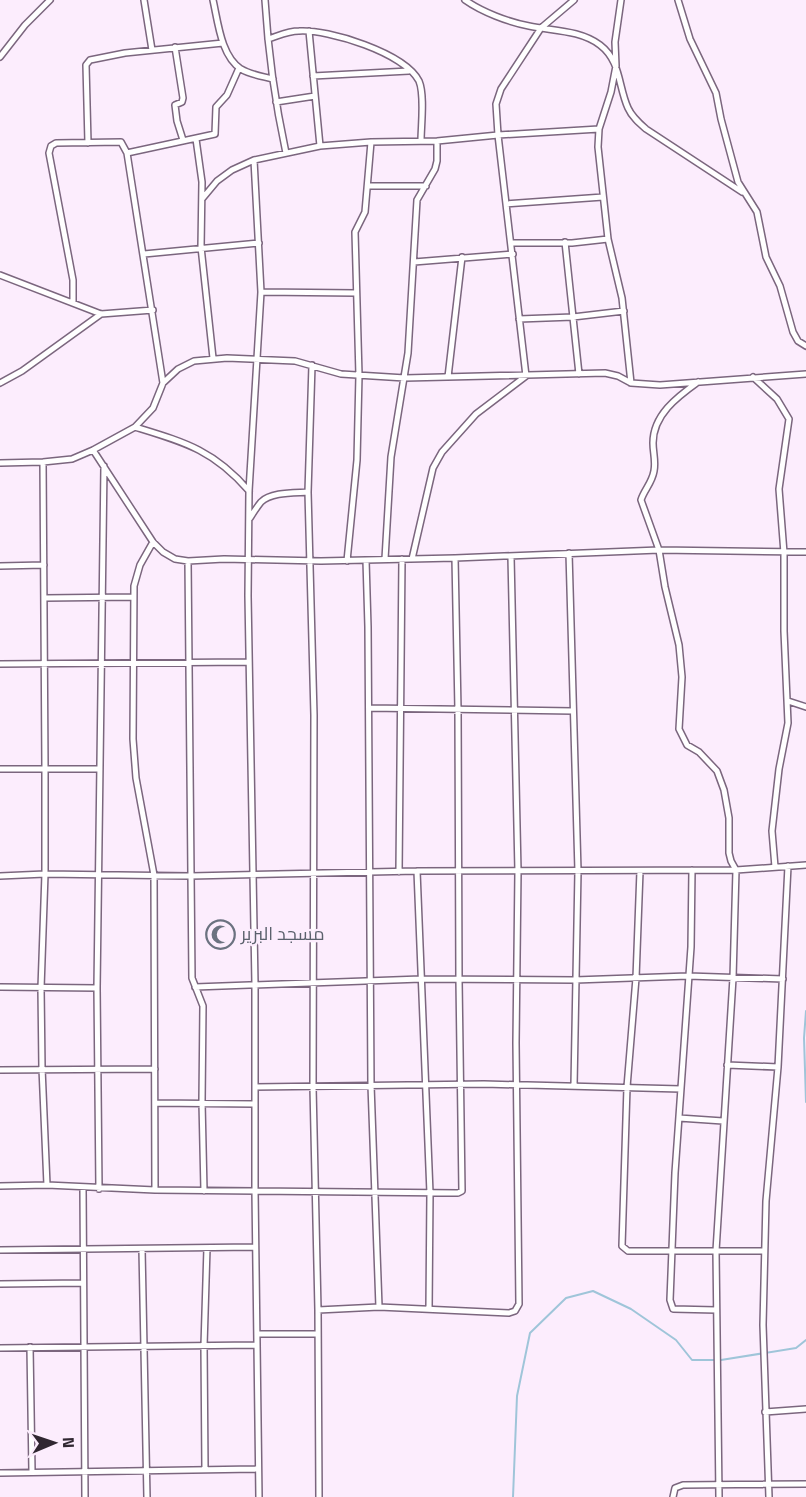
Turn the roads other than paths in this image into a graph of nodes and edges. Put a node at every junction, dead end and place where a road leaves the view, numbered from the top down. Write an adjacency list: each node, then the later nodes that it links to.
1 (50, 0): 15 (street)
2 (144, 0): 14 (street)
3 (213, 0): 12 (street)
4 (265, 0): 11 (street)
5 (465, 0): 9 (street)
6 (574, 0): 9 (street)
7 (621, 0): 16 (street)
8 (678, 0): 37 (street)
9 (541, 28): 16 (street); 24 (street)
10 (309, 31): 11 (street); 18 (street); 19 (street)
11 (268, 39): 20 (street)
12 (223, 43): 13 (street); 17 (street)
13 (175, 47): 14 (street); 26 (street)
14 (152, 50): 30 (street)
15 (0, 57)
16 (616, 66): 23 (street); 37 (street)
17 (239, 68): 20 (street); 25 (street)
18 (410, 71): 19 (street); 27 (street)
19 (313, 76): 21 (street)
20 (273, 79): 22 (street)
21 (315, 96): 22 (street); 31 (street)
22 (276, 102): 33 (street)
23 (599, 129): 24 (street); 38 (street)
24 (498, 135): 28 (street); 40 (street)
25 (196, 139): 26 (street); 39 (street)
26 (183, 140): 32 (street)
27 (421, 141): 28 (street); 29 (street)
28 (437, 141): 36 (street)
29 (371, 142): 31 (street); 35 (street)
30 (88, 143): 32 (street); 53 (street)
31 (320, 146): 33 (street)
32 (127, 153): 46 (street)
33 (286, 153): 34 (street)
34 (254, 160): 39 (street); 43 (street)
35 (369, 186): 36 (street); 52 (street)
36 (426, 186): 49 (street)
37 (744, 193): 59 (street)
38 (603, 197): 40 (street); 41 (street)
39 (202, 199): 45 (street)
40 (506, 204): 44 (street)
41 (608, 239): 42 (street); 55 (street)
42 (565, 242): 44 (street); 57 (street)
43 (259, 243): 45 (street); 51 (street)
44 (512, 243): 47 (street)
45 (201, 248): 46 (street); 60 (street)
46 (144, 254): 54 (street)
47 (513, 254): 48 (street); 58 (street)
48 (462, 257): 49 (street); 67 (street)
49 (414, 262): 69 (street)
50 (0, 275): 53 (street)
51 (261, 292): 52 (street); 61 (street)
52 (356, 293): 65 (street)
53 (73, 303): 56 (street)
54 (153, 310): 56 (street); 72 (street)
55 (624, 311): 57 (street); 73 (street)
56 (101, 314): 71 (street)
57 (573, 317): 58 (street); 63 (street)
58 (519, 319): 66 (street)
59 (806, 346)
60 (213, 358): 61 (street); 72 (street)
61 (258, 359): 62 (street); 79 (street)
62 (312, 365): 65 (street); 80 (street)
63 (579, 374): 66 (street); 73 (street)
64 (806, 374): 68 (street)
65 (359, 375): 69 (street); 96 (street)
66 (526, 376): 67 (street); 91 (street)
67 (448, 377): 69 (street)
68 (753, 377): 70 (street); 85 (street)
69 (405, 378): 89 (street)
70 (698, 382): 73 (street); 83 (street)
71 (0, 383)
72 (163, 383): 74 (street)
73 (631, 383)
74 (135, 427): 75 (street); 79 (street)
75 (93, 450): 76 (street); 78 (street)
76 (43, 462): 77 (street); 97 (street)
77 (0, 463)
78 (104, 464): 82 (street); 99 (street)
79 (249, 490): 81 (street)
80 (308, 492): 81 (street); 95 (street)
81 (249, 520): 92 (street)
82 (153, 542): 94 (street); 100 (street)
83 (659, 550): 85 (street); 86 (street); 122 (street)
84 (806, 552): 85 (street)
85 (784, 553): 108 (street)
86 (569, 554): 87 (street); 114 (street)
87 (511, 556): 88 (street); 113 (street)
88 (455, 558): 91 (street); 112 (street)
89 (385, 559): 90 (street); 93 (street)
90 (402, 559): 91 (street); 111 (street)
91 (412, 559)
92 (249, 560): 94 (street); 95 (street); 102 (street)
93 (366, 560): 96 (street); 110 (street)
94 (188, 561): 104 (street)
95 (310, 561): 96 (street); 127 (street)
96 (347, 561)
97 (44, 565): 98 (street); 101 (street)
98 (0, 566)
99 (102, 597): 100 (street); 101 (street); 107 (street)
100 (134, 597): 103 (street)
101 (45, 598): 106 (street)
102 (249, 662): 104 (street); 131 (street)
103 (134, 663): 104 (street); 107 (street); 134 (street)
104 (188, 663): 136 (street)
105 (0, 664): 106 (street)
106 (45, 664): 107 (street); 115 (street)
107 (101, 665): 117 (street)
108 (788, 700): 109 (street); 120 (street)
109 (806, 707)
110 (369, 708): 111 (street); 128 (street)
111 (401, 709): 112 (street); 129 (street)
112 (458, 710): 113 (street); 130 (street)
113 (516, 710): 114 (street); 124 (street)
114 (573, 711): 125 (street)
115 (45, 768): 116 (street); 117 (street); 132 (street)
116 (0, 769)
117 (100, 769): 133 (street)
118 (806, 865): 119 (street)
119 (788, 866): 120 (street); 140 (street)
120 (775, 867): 122 (street)
121 (692, 870): 122 (street); 126 (street); 137 (street)
122 (736, 870): 139 (street)
123 (417, 871): 129 (street); 130 (street); 141 (street)
124 (518, 871): 125 (street); 130 (street); 143 (street)
125 (578, 871): 126 (street); 144 (street)
126 (640, 871): 138 (street)
127 (313, 872): 128 (street); 131 (street); 146 (street)
128 (370, 872): 129 (street); 145 (street)
129 (399, 872)
130 (459, 872): 142 (street)
131 (252, 873): 136 (street); 147 (street)
132 (45, 874): 133 (street); 135 (street); 150 (street)
133 (99, 875): 134 (street); 151 (street)
134 (154, 875): 136 (street); 157 (street)
135 (0, 876)
136 (191, 876): 149 (street)
137 (688, 976): 138 (street); 139 (street); 166 (street)
138 (636, 978): 144 (street); 165 (street)
139 (733, 978): 140 (street); 152 (street)
140 (783, 979): 153 (street)
141 (421, 980): 142 (street); 145 (street); 159 (street)
142 (459, 980): 143 (street); 160 (street)
143 (518, 980): 144 (street); 161 (street)
144 (575, 980): 162 (street)
145 (371, 981): 146 (street); 158 (street)
146 (314, 982): 147 (street); 164 (street)
147 (255, 984): 149 (street); 163 (street)
148 (0, 987): 150 (street)
149 (195, 987): 168 (street)
150 (41, 988): 151 (street); 154 (street)
151 (97, 988): 156 (street)
152 (727, 1065): 153 (street); 171 (street)
153 (778, 1067): 189 (street)
154 (42, 1068): 155 (street); 156 (street); 172 (street)
155 (0, 1070)
156 (97, 1070): 157 (street); 175 (street)
157 (155, 1070): 167 (street)
158 (371, 1085): 159 (street); 164 (street); 180 (street)
159 (426, 1085): 160 (street); 181 (street)
160 (460, 1085): 161 (street); 181 (street)
161 (517, 1085): 162 (street); 193 (street)
162 (574, 1086): 165 (street)
163 (255, 1087): 164 (street); 169 (street)
164 (313, 1087): 179 (street)
165 (627, 1088): 166 (street); 187 (street)
166 (681, 1089): 170 (street)
167 (155, 1102): 168 (street); 176 (street)
168 (202, 1102): 169 (street); 177 (street)
169 (254, 1104): 178 (street)
170 (679, 1118): 171 (street); 187 (street)
171 (723, 1121): 188 (street)
172 (47, 1185): 173 (street); 174 (street)
173 (0, 1186)
174 (83, 1188): 175 (street); 186 (street)
175 (99, 1189): 176 (street)
176 (154, 1190): 177 (street)
177 (204, 1191): 178 (street)
178 (255, 1191): 179 (street); 182 (street)
179 (314, 1192): 180 (street); 194 (street)
180 (375, 1192): 181 (street); 192 (street)
181 (430, 1193): 193 (street)
182 (255, 1247): 183 (street); 196 (street)
183 (207, 1248): 184 (street); 201 (street)
184 (142, 1249): 186 (street); 200 (street)
185 (0, 1250): 186 (street)
186 (84, 1250): 190 (street)
187 (673, 1251): 188 (street); 195 (street)
188 (716, 1251): 189 (street); 195 (street)
189 (764, 1251): 205 (street)
190 (83, 1283): 191 (street); 199 (street)
191 (0, 1284)
192 (379, 1307): 193 (street); 194 (street)
193 (429, 1309)
194 (318, 1310): 197 (street)
195 (716, 1310): 214 (street)
196 (257, 1334): 197 (street); 198 (street)
197 (318, 1334): 218 (street)
198 (257, 1345): 201 (street); 206 (street)
199 (84, 1346): 200 (street); 202 (street); 209 (street)
200 (143, 1346): 201 (street); 207 (street)
201 (204, 1346): 208 (street)
202 (30, 1347): 203 (street); 210 (street)
203 (0, 1348)
204 (806, 1409): 205 (street)
205 (765, 1412): 212 (street)
206 (258, 1469): 208 (street); 217 (street)
207 (146, 1470): 208 (street); 209 (street); 216 (street)
208 (205, 1470)
209 (84, 1471): 210 (street); 215 (street)
210 (32, 1472): 211 (street)
211 (0, 1473)
212 (768, 1484): 213 (street); 214 (street); 221 (street)
213 (806, 1484)
214 (719, 1485): 219 (street); 220 (street)
215 (85, 1497)
216 (147, 1497)
217 (259, 1497)
218 (319, 1497)
219 (673, 1497)
220 (719, 1497)
221 (769, 1497)

